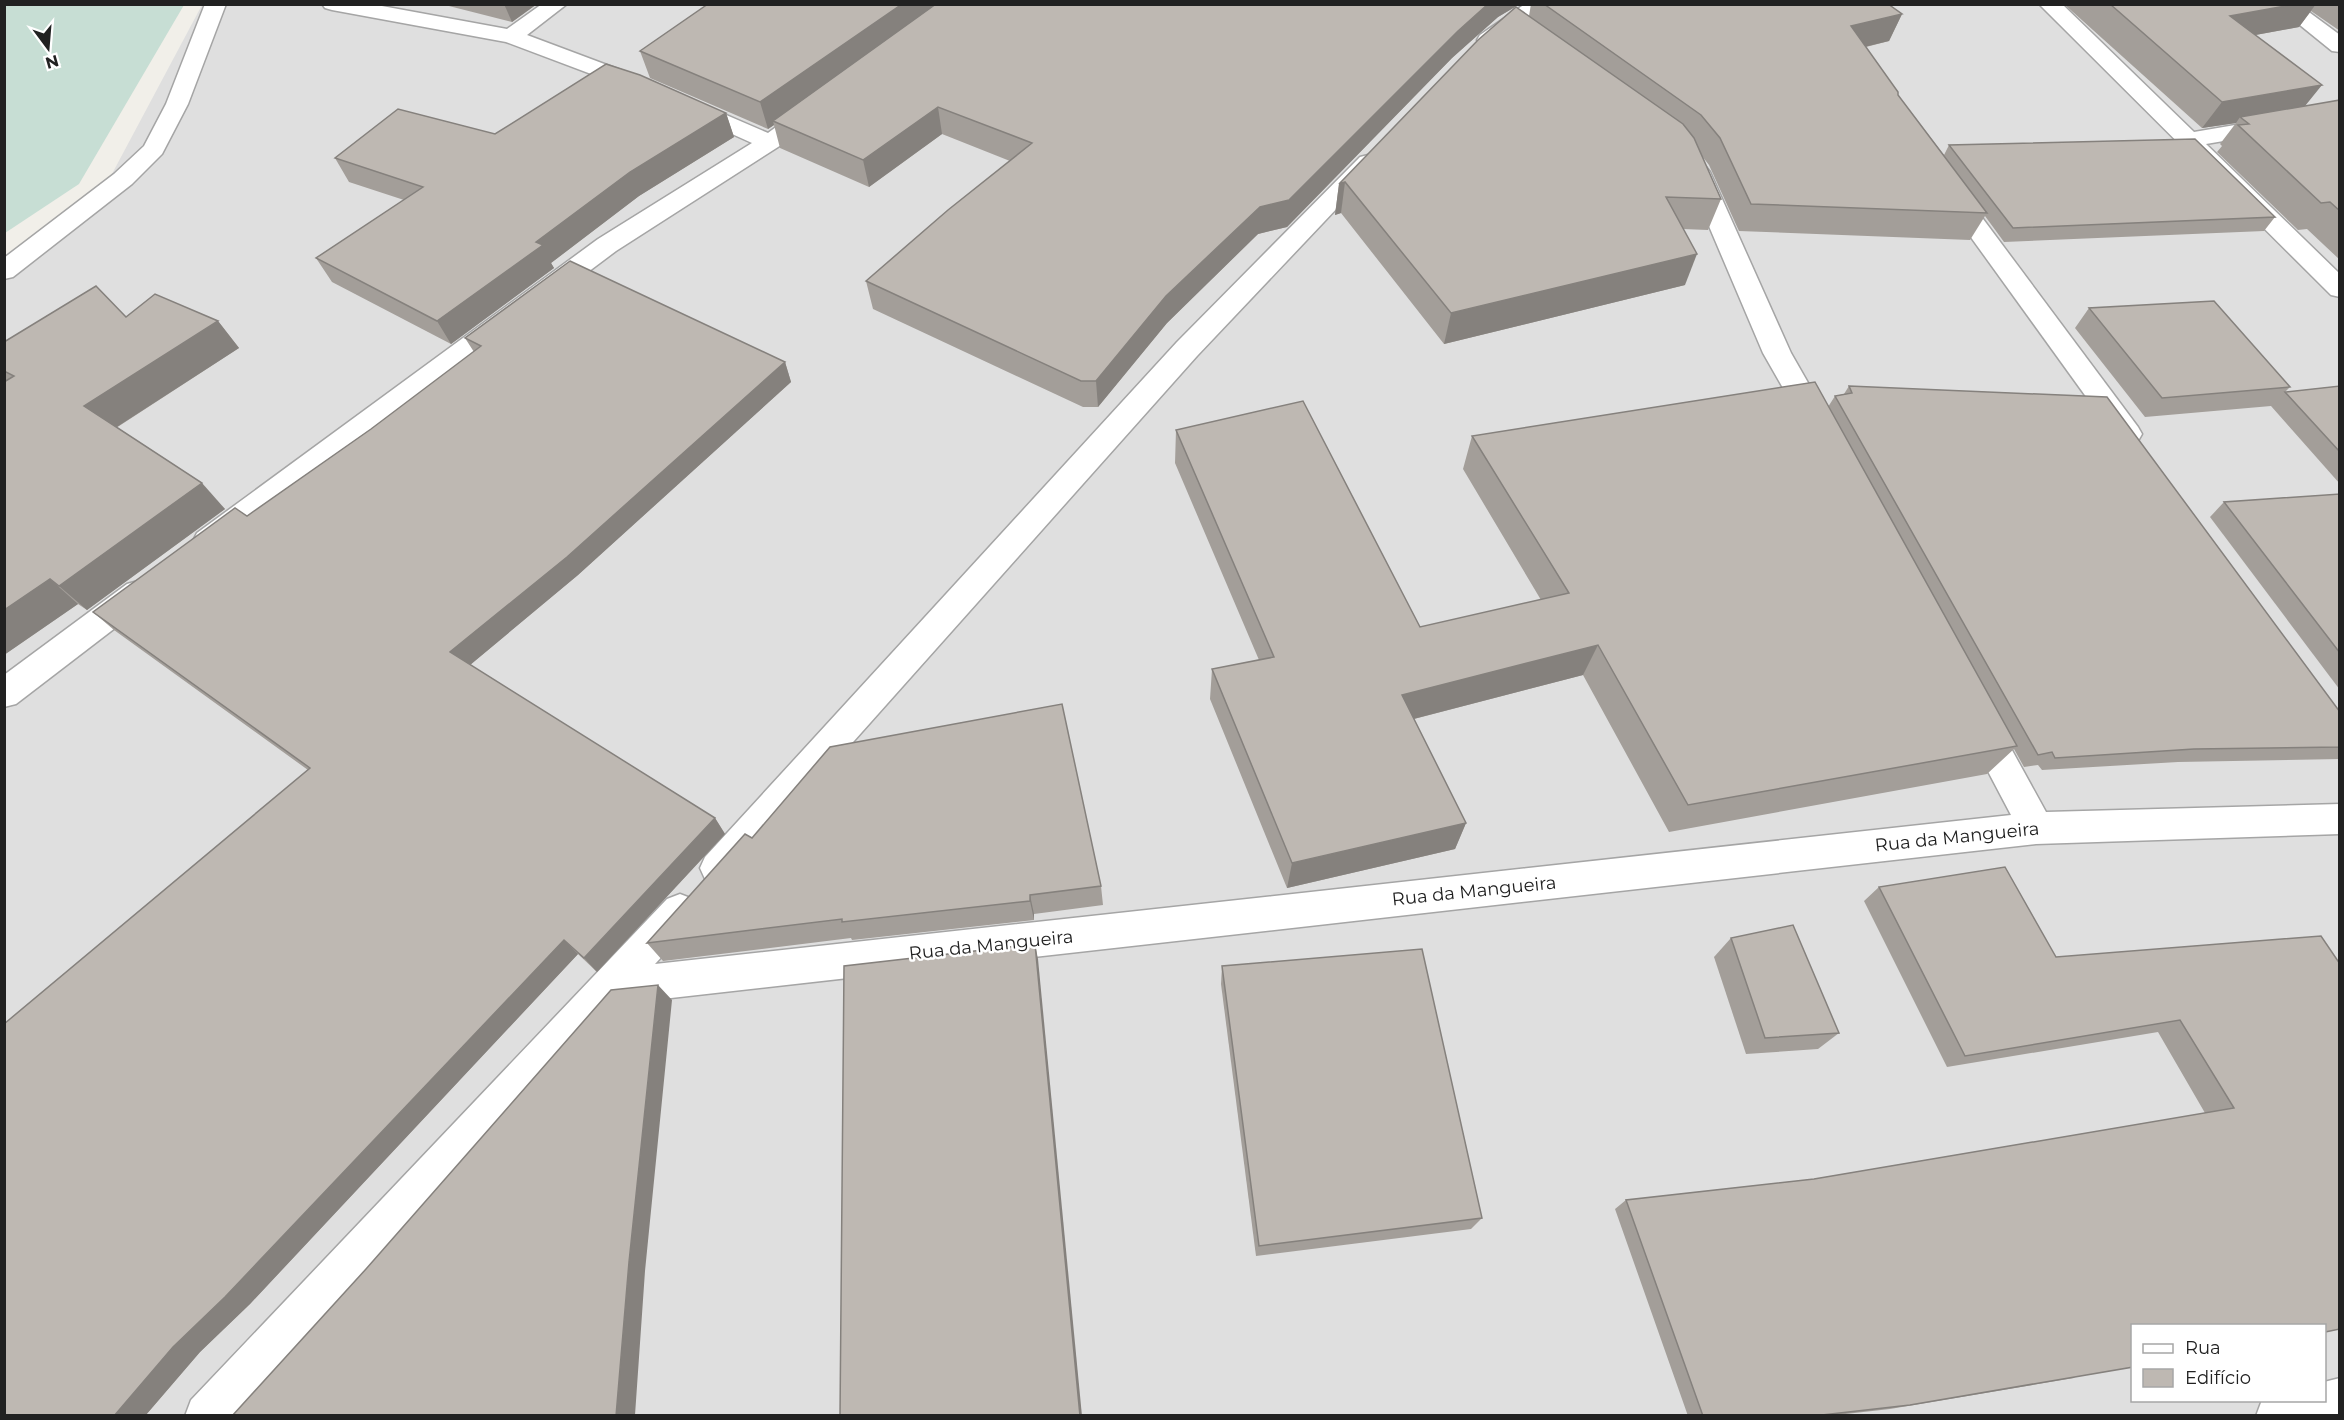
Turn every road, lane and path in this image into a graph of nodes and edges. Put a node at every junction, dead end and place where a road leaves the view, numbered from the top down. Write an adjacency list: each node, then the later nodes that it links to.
1 (216, 4): 18 (street)
2 (332, 4): 7 (street)
3 (557, 4): 8 (street)
4 (1541, 4): 10 (street)
5 (2049, 4): 13 (street)
6 (2284, 4): 9 (street)
7 (388, 9): 8 (street)
8 (511, 36): 14 (street)
9 (2340, 46)
10 (1470, 57)
11 (838, 94): 14 (street)
12 (2340, 114): 13 (street)
13 (2189, 141): 19 (street)
14 (770, 142): 22 (street)
15 (1387, 142): 28 (street)
16 (1681, 149): 20 (street)
17 (1933, 168): 21 (street)
18 (4, 270)
19 (2340, 289)
20 (1832, 450)
21 (2143, 454)
22 (193, 552)
23 (154, 581): 24 (street)
24 (4, 694)
25 (1968, 702): 27 (street)
26 (2340, 819): 27 (street, Rua da Mangueira)
27 (2036, 828): 28 (street, Rua da Mangueira)
28 (610, 987): 30 (street)
29 (2340, 1400): 31 (street)
30 (207, 1416)
31 (2278, 1416)

